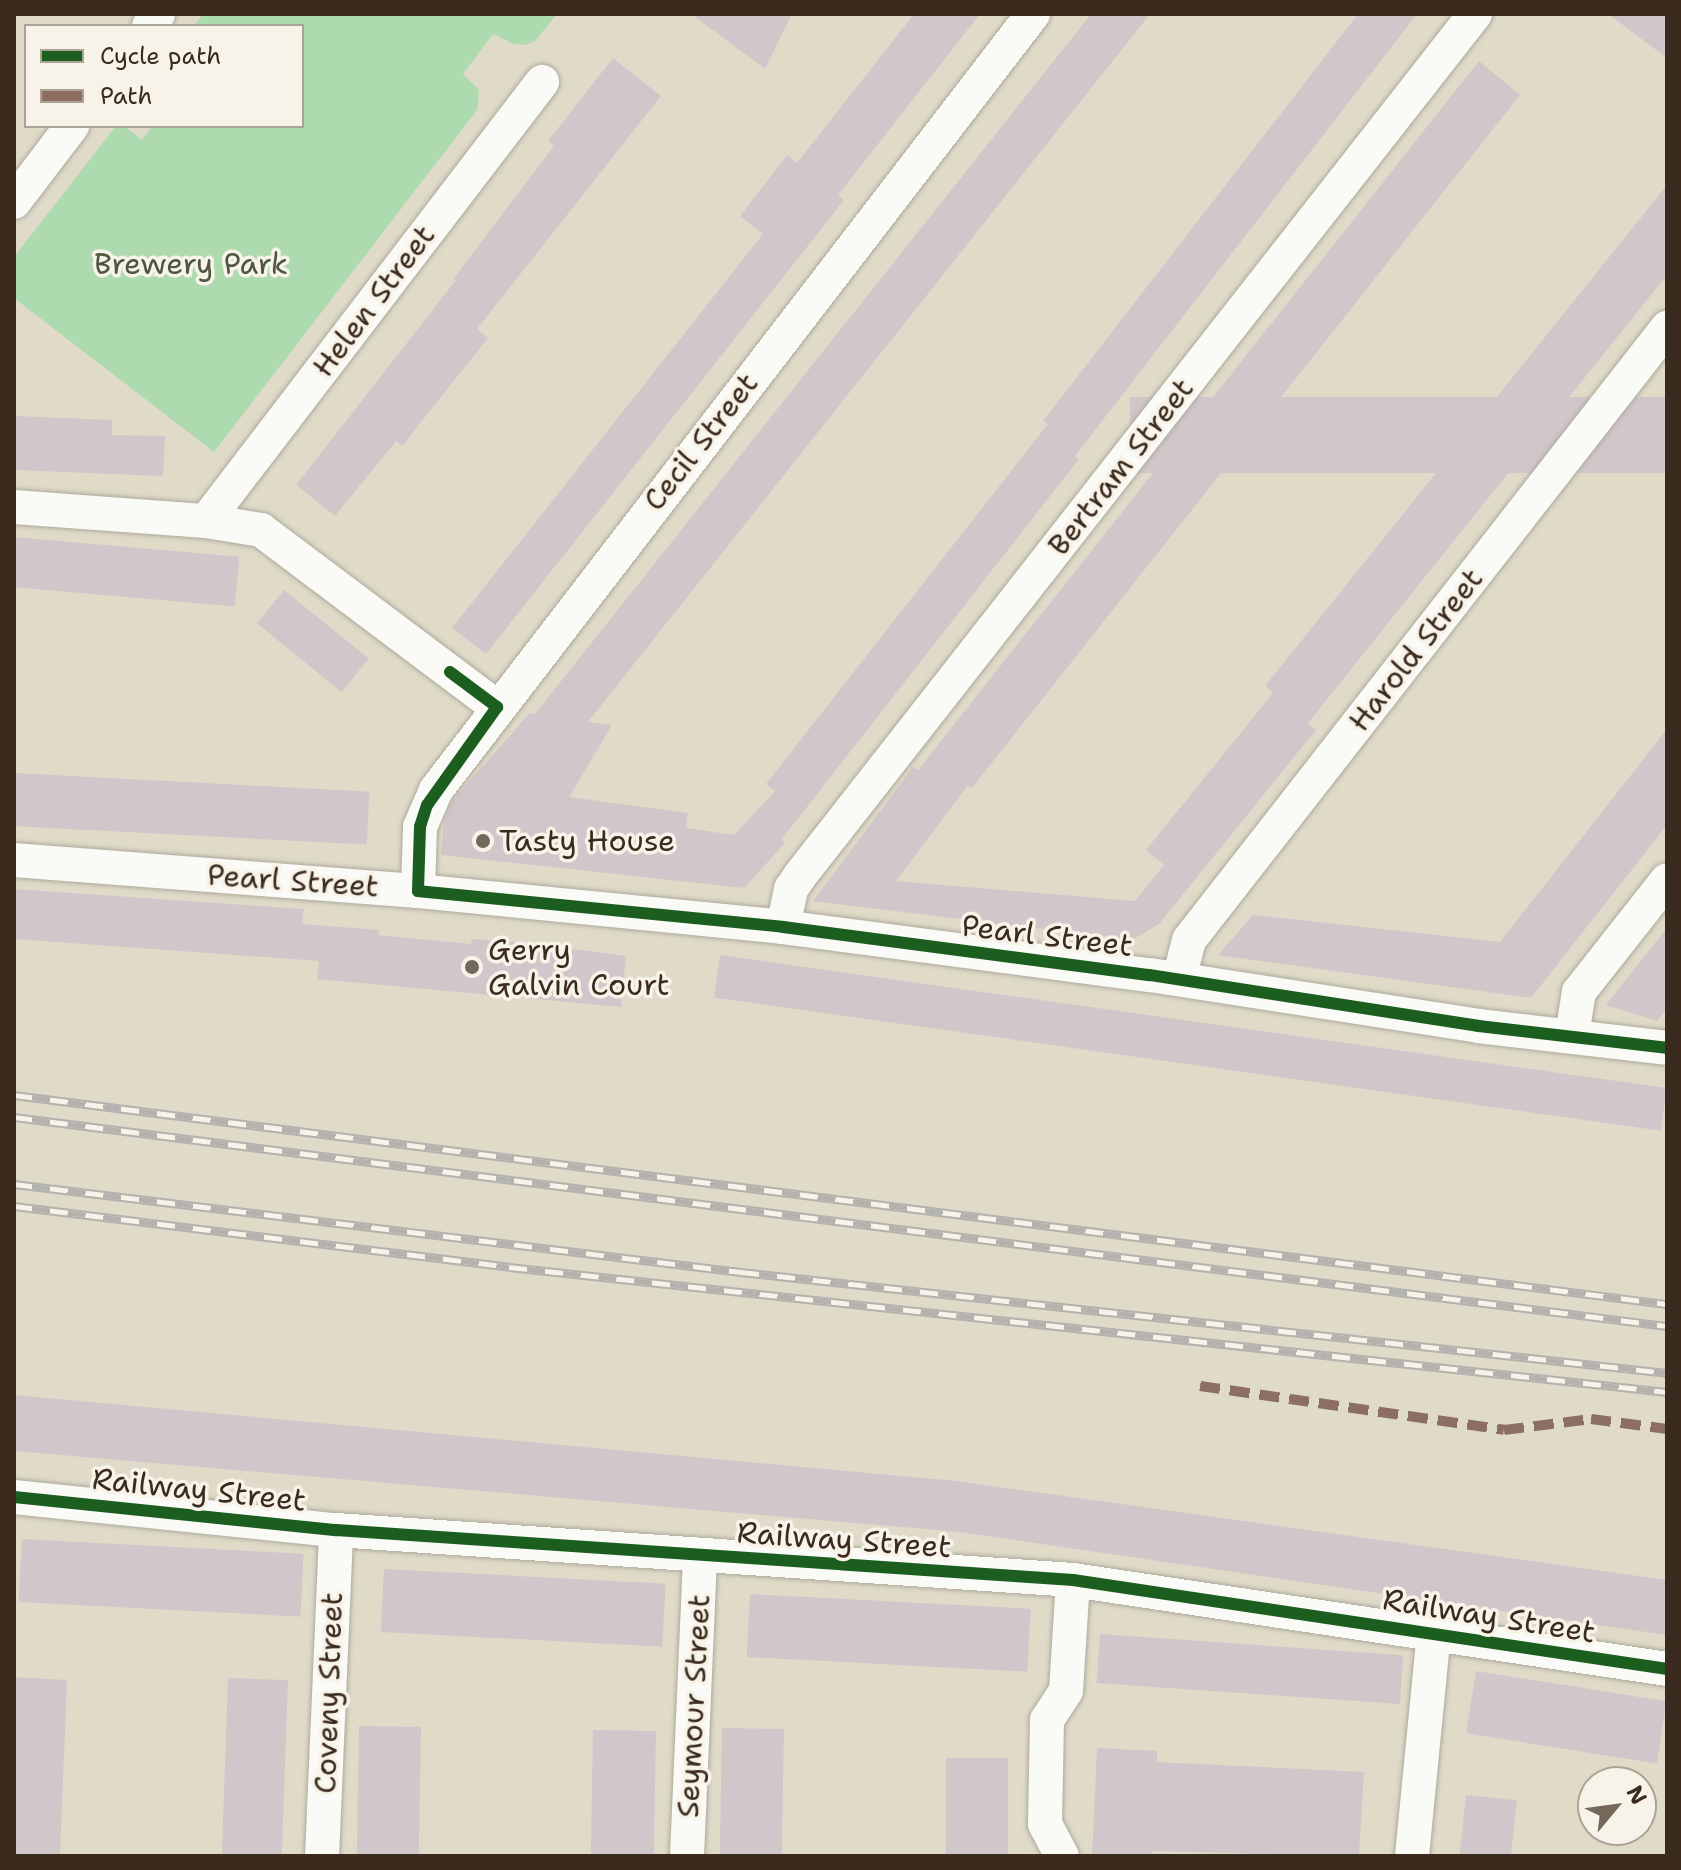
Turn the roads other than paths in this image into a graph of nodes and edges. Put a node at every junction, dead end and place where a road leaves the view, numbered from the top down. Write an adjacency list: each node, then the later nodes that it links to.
1 (1033, 14): 9 (street, Cecil Street)
2 (1475, 14): 13 (street, Bertram Street)
3 (542, 82): 8 (street, Helen Street)
4 (70, 128): 5 (street)
5 (14, 202)
6 (1667, 328): 14 (street, Harold Street)
7 (14, 507): 8 (street)
8 (206, 521): 9 (street)
9 (497, 707): 12 (street, Cecil Street)
10 (14, 860): 12 (street, Pearl Street)
11 (1667, 880): 15 (street)
12 (418, 891): 13 (street, Pearl Street)
13 (783, 927): 14 (street, Pearl Street)
14 (1179, 979): 15 (street, Pearl Street)
15 (1572, 1035): 16 (street, Pearl Street)
16 (1667, 1048)
17 (14, 1497): 18 (street, Railway Street)
18 (336, 1530): 19 (street, Railway Street); 23 (street, Coveny Street)
19 (700, 1557): 20 (street, Railway Street); 24 (street, Seymour Street)
20 (1073, 1580): 21 (street, Railway Street); 25 (street)
21 (1434, 1633): 22 (street, Railway Street); 26 (street)
22 (1667, 1669)
23 (322, 1856)
24 (687, 1856)
25 (1062, 1856)
26 (1412, 1856)

